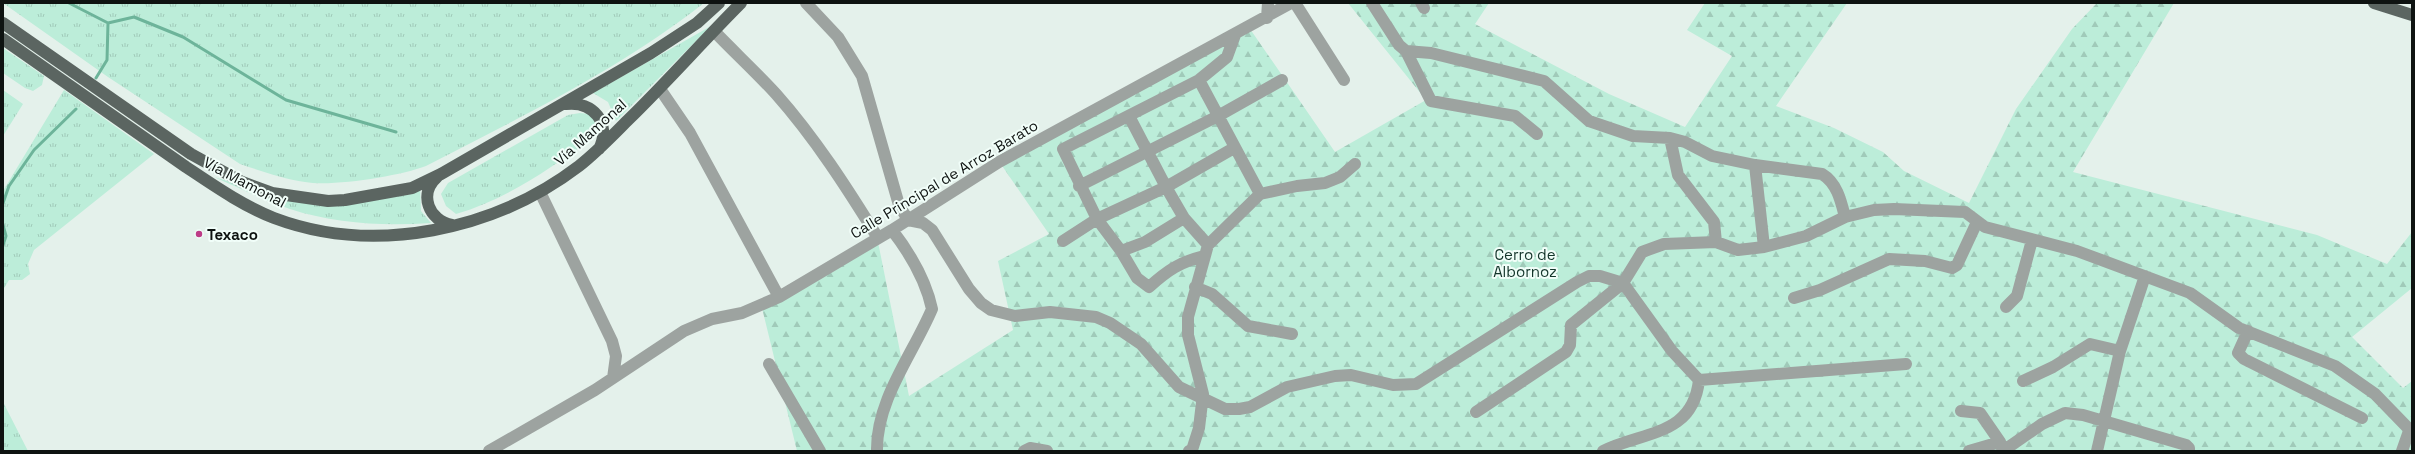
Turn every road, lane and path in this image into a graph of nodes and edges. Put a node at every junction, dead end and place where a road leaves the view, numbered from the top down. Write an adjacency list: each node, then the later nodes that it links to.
1 (719, 3): 20 (main road, Vía Mamonal)
2 (741, 3): 12 (main road, Vía Mamonal)
3 (806, 3): 38 (street)
4 (1268, 3): 10 (street)
5 (1291, 3): 10 (street, Calle Principal de Arroz Barato)
6 (1295, 3): 18 (street)
7 (1372, 3): 15 (street)
8 (2374, 3): 9 (main road)
9 (2412, 15)
10 (1267, 18): 13 (street, Calle Principal de Arroz Barato)
11 (3, 23): 30 (main road, Vía Mamonal)
12 (714, 31): 19 (main road, Vía Mamonal); 42 (street)
13 (1235, 35): 16 (street); 38 (street, Calle Principal de Arroz Barato)
14 (3, 39): 40 (main road, Vía Mamonal)
15 (1406, 51): 23 (street); 24 (street)
16 (1199, 80): 21 (street); 22 (street)
17 (1282, 80): 22 (street)
18 (1344, 80)
19 (660, 89): 26 (main road, Vía Mamonal); 52 (street)
20 (565, 104): 26 (main road); 30 (main road, Vía Mamonal)
21 (1129, 116): 27 (street); 31 (street)
22 (1218, 116): 25 (street); 27 (street)
23 (1537, 134)
24 (1670, 138): 29 (street); 45 (street)
25 (1234, 148): 32 (street); 34 (street)
26 (599, 150): 33 (main road, Vía Mamonal)
27 (1148, 152): 31 (street); 32 (street)
28 (1355, 164): 34 (street)
29 (1755, 165): 35 (street); 46 (street)
30 (441, 174): 40 (main road)
31 (1079, 186): 37 (street)
32 (1166, 188): 36 (street); 37 (street)
33 (540, 192): 40 (main road, Vía Mamonal); 60 (street)
34 (1260, 194): 47 (street)
35 (1845, 217): 39 (street); 46 (street)
36 (1184, 218): 47 (street); 48 (street)
37 (1098, 219): 44 (street); 48 (street)
38 (908, 220): 41 (street, Calle Principal de Arroz Barato); 63 (street)
39 (1977, 222): 43 (street); 53 (street)
40 (454, 226)
41 (892, 230): 42 (street, Calle Principal de Arroz Barato); 71 (street)
42 (878, 238): 52 (street, Calle Principal de Arroz Barato)
43 (2032, 240): 49 (street); 54 (street)
44 (1063, 241)
45 (1716, 242): 46 (street); 50 (street)
46 (1764, 247)
47 (1206, 250): 48 (street); 51 (street)
48 (1121, 251)
49 (2145, 276): 55 (street); 57 (street)
50 (1623, 283): 61 (street); 63 (street); 65 (street)
51 (1195, 286): 56 (street); 63 (street)
52 (779, 297): 60 (street, Calle Principal de Arroz Barato)
53 (1794, 298)
54 (2006, 307)
55 (2248, 331): 66 (street); 79 (street)
56 (1292, 334)
57 (2120, 351): 62 (street); 67 (street)
58 (769, 364): 70 (street)
59 (1906, 364): 61 (street)
60 (613, 378): 69 (street, Calle Principal de Arroz Barato)
61 (1699, 380): 75 (street)
62 (2023, 381)
63 (1202, 400): 74 (street)
64 (1961, 411): 68 (street)
65 (1476, 412)
66 (2362, 418)
67 (2104, 421): 68 (street); 77 (street); 78 (street)
68 (2002, 448): 76 (street)
69 (489, 451)
70 (820, 451)
71 (877, 451)
72 (1024, 451): 73 (street)
73 (1047, 451)
74 (1191, 451)
75 (1603, 451)
76 (1969, 451)
77 (2097, 451)
78 (2189, 451)
79 (2402, 451)

